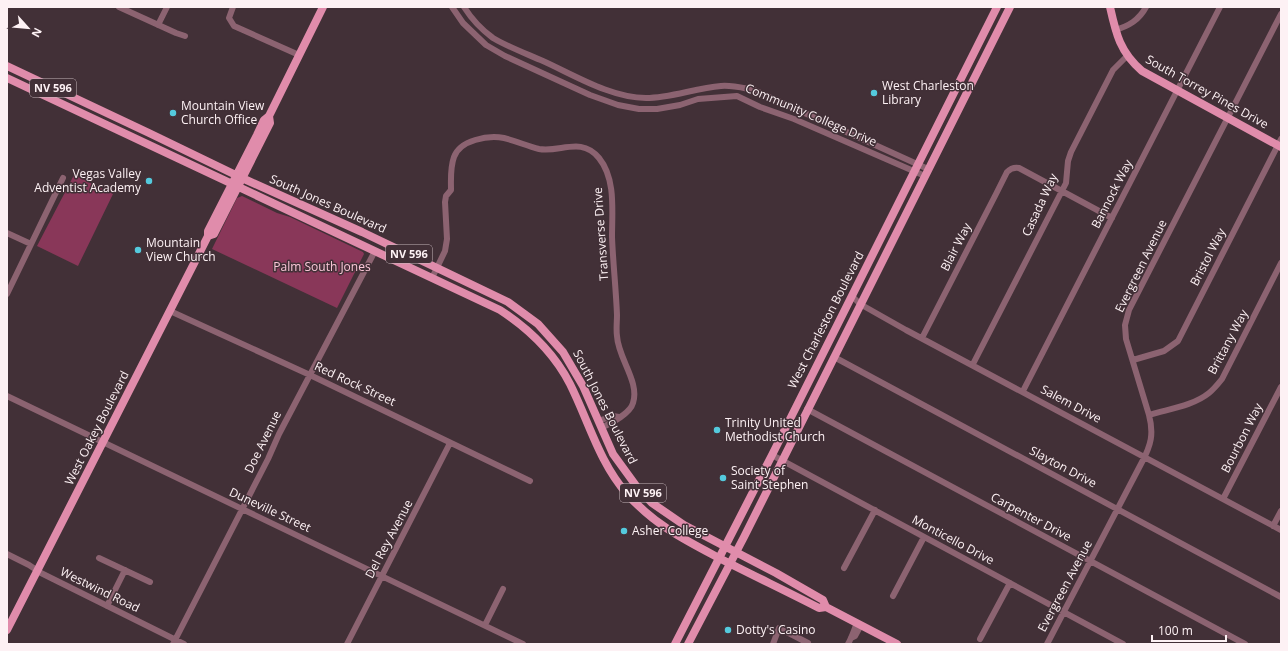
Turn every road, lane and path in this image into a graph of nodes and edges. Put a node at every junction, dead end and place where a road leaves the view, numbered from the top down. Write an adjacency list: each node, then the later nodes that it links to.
1 (119, 7): 15 (street)
2 (167, 7): 15 (street)
3 (233, 7): 19 (street)
4 (323, 7): 19 (main road, West Oakey Boulevard)
5 (452, 7): 14 (street, Community College Drive)
6 (464, 7): 13 (street, Community College Drive)
7 (997, 7): 33 (main road, West Charleston Boulevard)
8 (1010, 7): 34 (main road, West Charleston Boulevard)
9 (1110, 7): 16 (main road, South Torrey Pines Drive)
10 (1146, 7): 16 (street)
11 (1220, 7): 24 (street, Bannock Way)
12 (1281, 14): 30 (street, Evergreen Avenue)
13 (472, 17): 14 (street); 18 (street, Community College Drive)
14 (463, 23): 21 (street, Community College Drive)
15 (158, 25): 17 (street)
16 (1115, 30): 20 (main road, South Torrey Pines Drive)
17 (185, 36)
18 (526, 54): 21 (street); 25 (street, Community College Drive)
19 (299, 55): 35 (main road, West Oakey Boulevard)
20 (1127, 56): 24 (main road, South Torrey Pines Drive); 38 (street, Casada Way)
21 (520, 63): 27 (street, Community College Drive)
22 (7, 66): 28 (main road, South Jones Boulevard / NV 596)
23 (7, 78): 31 (main road, South Jones Boulevard / NV 596)
24 (1176, 91): 30 (main road, South Torrey Pines Drive); 39 (street, Bannock Way)
25 (640, 98): 26 (street, Community College Drive); 27 (street)
26 (782, 103): 29 (street); 33 (street, Community College Drive)
27 (639, 109): 29 (street, Community College Drive)
28 (99, 110): 31 (main road); 35 (main road, South Jones Boulevard / NV 596)
29 (778, 113): 33 (street, Community College Drive)
30 (1227, 118): 32 (main road, South Torrey Pines Drive); 54 (street, Evergreen Avenue)
31 (94, 119): 37 (main road, South Jones Boulevard / NV 596)
32 (1280, 144): 54 (street, Bristol Way)
33 (916, 168): 34 (street, Community College Drive); 47 (main road, West Charleston Boulevard)
34 (927, 173): 48 (main road, West Charleston Boulevard)
35 (239, 177): 37 (main road, West Oakey Boulevard); 44 (main road, South Jones Boulevard / NV 596)
36 (63, 178): 41 (street)
37 (235, 185): 42 (main road, South Jones Boulevard / NV 596); 49 (main road, West Oakey Boulevard)
38 (1062, 191): 39 (street); 52 (street, Blair Way); 55 (street, Casada Way)
39 (1112, 218): 58 (street, Bannock Way)
40 (7, 233): 41 (street)
41 (31, 244): 46 (street)
42 (375, 251): 45 (main road, South Jones Boulevard / NV 596); 56 (street, Doe Avenue)
43 (1281, 263): 62 (street, Brittany Way)
44 (437, 268): 45 (street, Transverse Drive); 50 (main road, South Jones Boulevard / NV 596); 64 (street, Transverse Drive)
45 (432, 278): 51 (main road, South Jones Boulevard / NV 596)
46 (7, 294)
47 (852, 296): 48 (street, Salem Drive); 59 (main road, West Charleston Boulevard)
48 (860, 304): 52 (street, Salem Drive); 53 (main road, West Charleston Boulevard)
49 (170, 311): 56 (street, Red Rock Street); 68 (main road, West Oakey Boulevard)
50 (524, 313): 51 (main road); 64 (main road, South Jones Boulevard / NV 596)
51 (517, 322): 63 (main road, South Jones Boulevard / NV 596)
52 (922, 338): 55 (street, Salem Drive)
53 (834, 357): 61 (main road, West Charleston Boulevard); 76 (street, Slayton Drive)
54 (1133, 360): 62 (street, Evergreen Avenue)
55 (973, 364): 58 (street, Salem Drive)
56 (310, 375): 69 (street, Red Rock Street); 75 (street, Doe Avenue)
57 (1281, 387): 74 (street, Bourbon Way)
58 (1023, 391): 71 (street, Salem Drive)
59 (802, 395): 65 (main road); 70 (main road, West Charleston Boulevard)
60 (7, 396): 68 (street, Duneville Street)
61 (807, 409): 65 (main road, West Charleston Boulevard); 87 (street, Carpenter Drive)
62 (1149, 415): 71 (street, Evergreen Avenue)
63 (585, 418): 64 (main road); 66 (main road, South Jones Boulevard / NV 596)
64 (599, 424): 67 (main road, South Jones Boulevard / NV 596)
65 (800, 424): 72 (main road, West Charleston Boulevard)
66 (590, 429): 67 (main road); 86 (main road, South Jones Boulevard / NV 596)
67 (604, 436): 82 (main road, South Jones Boulevard / NV 596)
68 (103, 442): 75 (street, Duneville Street); 91 (main road, West Oakey Boulevard)
69 (450, 443): 73 (street, Red Rock Street); 92 (street, Del Rey Avenue)
70 (772, 455): 72 (street, Monticello Drive); 82 (main road, West Charleston Boulevard)
71 (1145, 457): 74 (street, Salem Drive); 76 (street, Evergreen Avenue)
72 (782, 460): 77 (street, Monticello Drive); 83 (main road, West Charleston Boulevard)
73 (530, 481)
74 (1223, 499): 79 (street, Salem Drive)
75 (242, 509): 92 (street, Duneville Street); 105 (street, Doe Avenue)
76 (1118, 509): 87 (street, Evergreen Avenue); 97 (street, Slayton Drive)
77 (875, 510): 81 (street, Monticello Drive); 89 (street)
78 (1281, 511): 79 (street)
79 (1273, 526): 80 (street, Salem Drive)
80 (1281, 530)
81 (924, 537): 94 (street, Monticello Drive); 96 (street)
82 (725, 546): 83 (main road, South Jones Boulevard / NV 596); 86 (main road, West Charleston Boulevard)
83 (736, 552): 88 (main road, West Charleston Boulevard); 99 (main road, South Jones Boulevard / NV 596)
84 (7, 554): 91 (street, Westwind Road)
85 (99, 558): 90 (street)
86 (719, 558): 88 (main road, South Jones Boulevard / NV 596); 110 (main road, West Charleston Boulevard)
87 (1091, 561): 100 (street, Evergreen Avenue); 118 (street, Carpenter Drive)
88 (730, 564): 99 (main road, South Jones Boulevard / NV 596); 111 (main road, West Charleston Boulevard)
89 (844, 568)
90 (125, 570): 93 (street); 98 (street)
91 (37, 571): 98 (street, Westwind Road); 103 (main road, West Oakey Boulevard)
92 (382, 575): 102 (street, Duneville Street); 108 (street, Del Rey Avenue)
93 (150, 582)
94 (1010, 583): 100 (street, Monticello Drive); 104 (street)
95 (503, 589): 102 (street)
96 (893, 596)
97 (1281, 597)
98 (107, 606): 105 (street, Westwind Road)
99 (826, 607): 101 (main road, South Jones Boulevard / NV 596)
100 (1064, 612): 106 (street, Monticello Drive); 116 (street, Evergreen Avenue)
101 (859, 624): 114 (street); 115 (main road, South Jones Boulevard / NV 596)
102 (485, 625): 109 (street, Duneville Street)
103 (7, 630)
104 (980, 639)
105 (174, 642): 107 (street, Westwind Road)
106 (1113, 642): 117 (street, Monticello Drive)
107 (184, 644)
108 (347, 644)
109 (524, 644)
110 (675, 644)
111 (688, 644)
112 (774, 644): 113 (street)
113 (807, 644)
114 (848, 644)
115 (897, 644)
116 (1047, 644)
117 (1123, 644)
118 (1245, 644)

